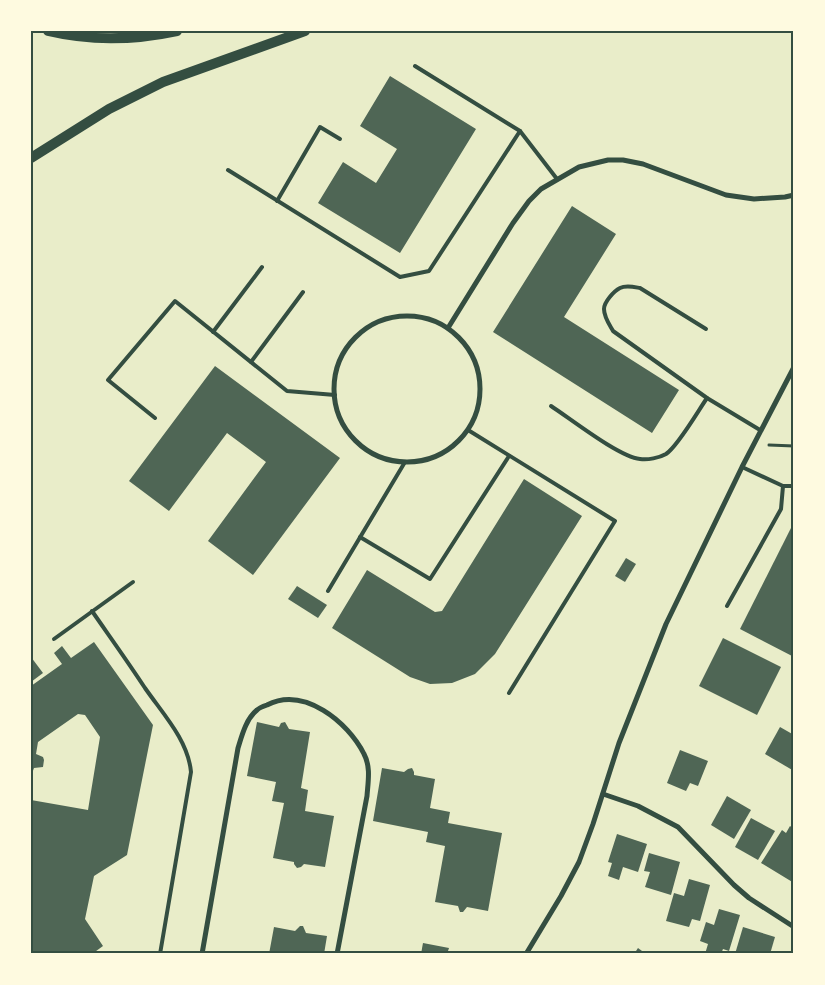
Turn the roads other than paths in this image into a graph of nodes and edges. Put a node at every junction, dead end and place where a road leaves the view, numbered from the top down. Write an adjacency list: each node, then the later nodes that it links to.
1 (48, 31): 3 (main road)
2 (306, 31): 7 (main road)
3 (174, 32)
4 (415, 66): 5 (lane)
5 (520, 132): 9 (lane); 11 (lane)
6 (340, 139): 11 (lane)
7 (31, 158)
8 (228, 170): 11 (lane)
9 (557, 179): 10 (street); 14 (street)
10 (794, 195)
11 (277, 201)
12 (262, 267): 16 (lane)
13 (303, 292): 17 (lane)
14 (448, 328): 19 (street); 23 (street)
15 (706, 329): 20 (lane)
16 (213, 332): 17 (lane); 22 (lane)
17 (251, 362): 19 (lane)
18 (794, 366): 24 (street)
19 (334, 395): 26 (street)
20 (707, 398): 21 (lane); 24 (lane)
21 (551, 406)
22 (155, 418)
23 (468, 430): 25 (lane); 26 (street)
24 (760, 430): 27 (street)
25 (509, 456): 30 (lane); 36 (lane)
26 (405, 462): 30 (lane)
27 (742, 467): 28 (lane); 37 (street)
28 (783, 486): 29 (lane); 33 (lane)
29 (794, 486)
30 (360, 537): 32 (lane)
31 (133, 582): 34 (lane)
32 (328, 591)
33 (727, 606)
34 (92, 611): 35 (lane); 39 (lane)
35 (54, 639)
36 (509, 693)
37 (603, 794): 38 (street); 42 (street)
38 (794, 926)
39 (160, 954)
40 (202, 954): 41 (street)
41 (337, 954)
42 (526, 954)

